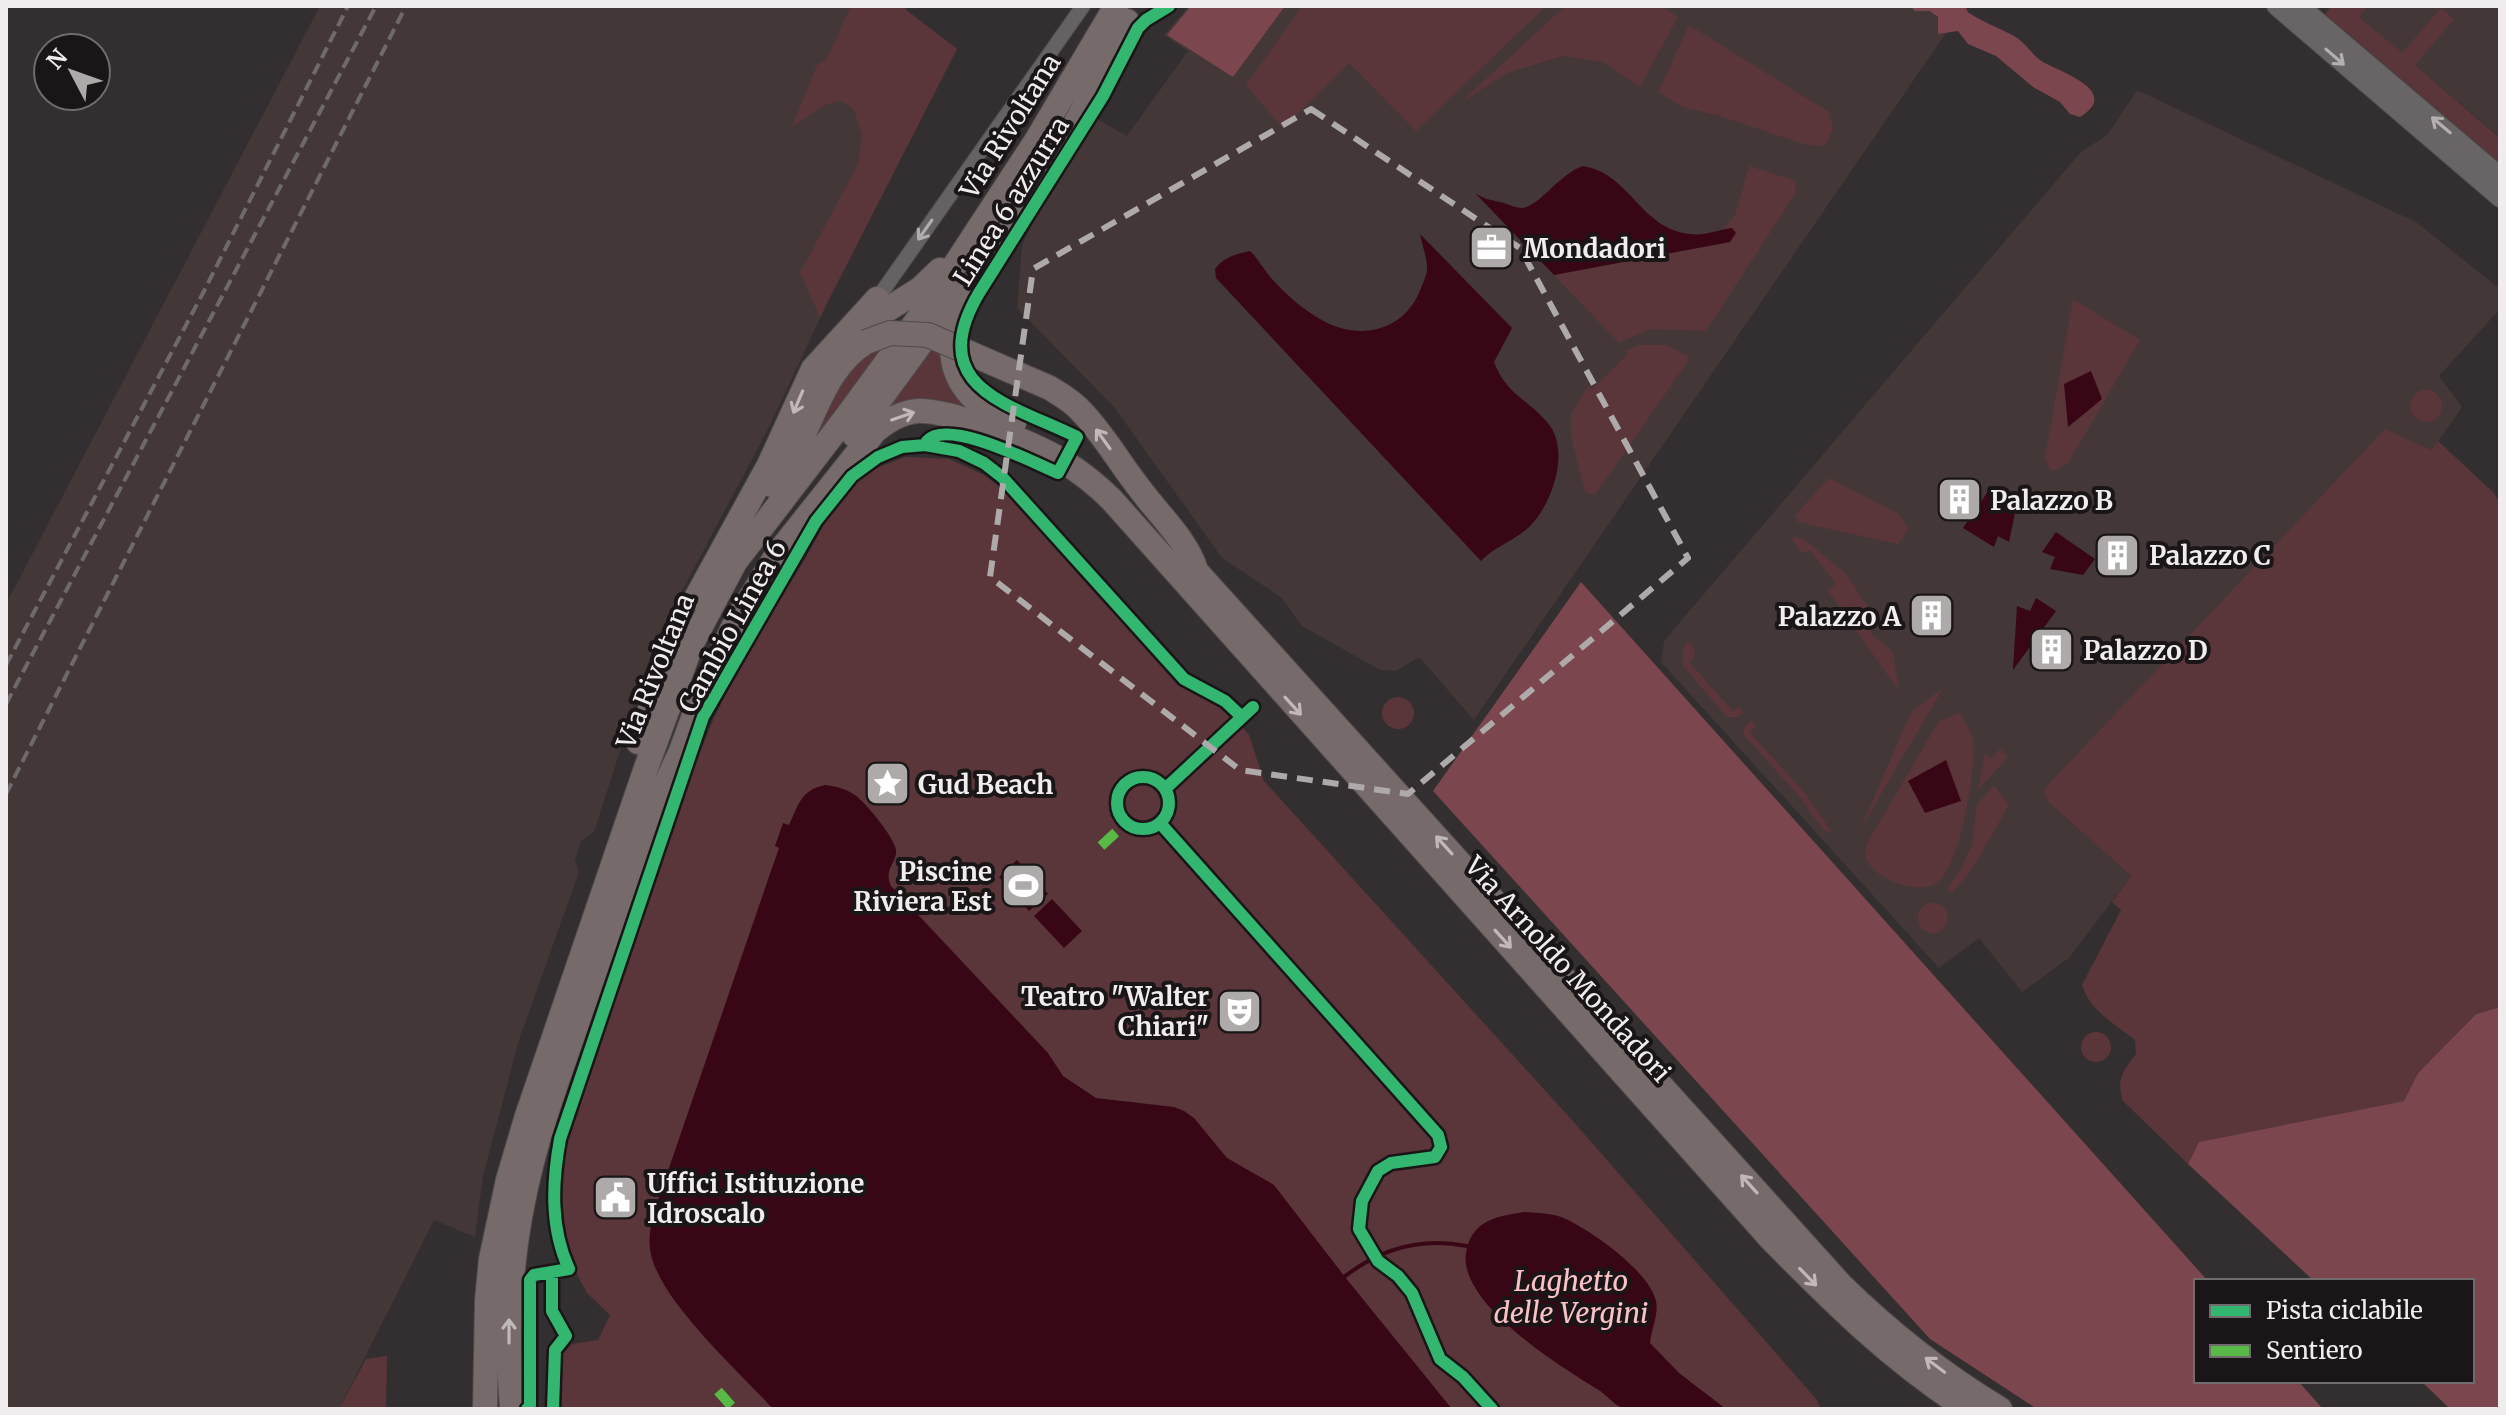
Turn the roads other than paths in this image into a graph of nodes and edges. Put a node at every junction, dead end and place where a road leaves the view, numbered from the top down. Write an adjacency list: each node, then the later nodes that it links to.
1 (1083, 6): 8 (street, Via Rivoltana, one-way to 8)
2 (2276, 6): 7 (main road, one-way to 7)
3 (2300, 6): 6 (main road, one-way to 3)
4 (1126, 11): 5 (highway, Via Rivoltana); 11 (highway); 12 (highway, Via Rivoltana)
5 (1025, 158): 9 (highway); 13 (highway, Via Rivoltana)
6 (2500, 176)
7 (2500, 198)
8 (877, 299): 9 (highway)
9 (841, 339): 10 (highway, one-way to 10)
10 (712, 568): 11 (highway, one-way to 10, bridge); 13 (highway)
11 (1196, 570): 17 (highway, Via Arnoldo Mondadori, one-way to 11)
12 (644, 831): 15 (highway, Via Rivoltana, one-way to 12); 16 (highway, Via Arnoldo Mondadori, one-way to 16)
13 (491, 1259): 14 (highway, Via Rivoltana)
14 (485, 1409)
15 (512, 1409)
16 (1967, 1409)
17 (2000, 1409)

